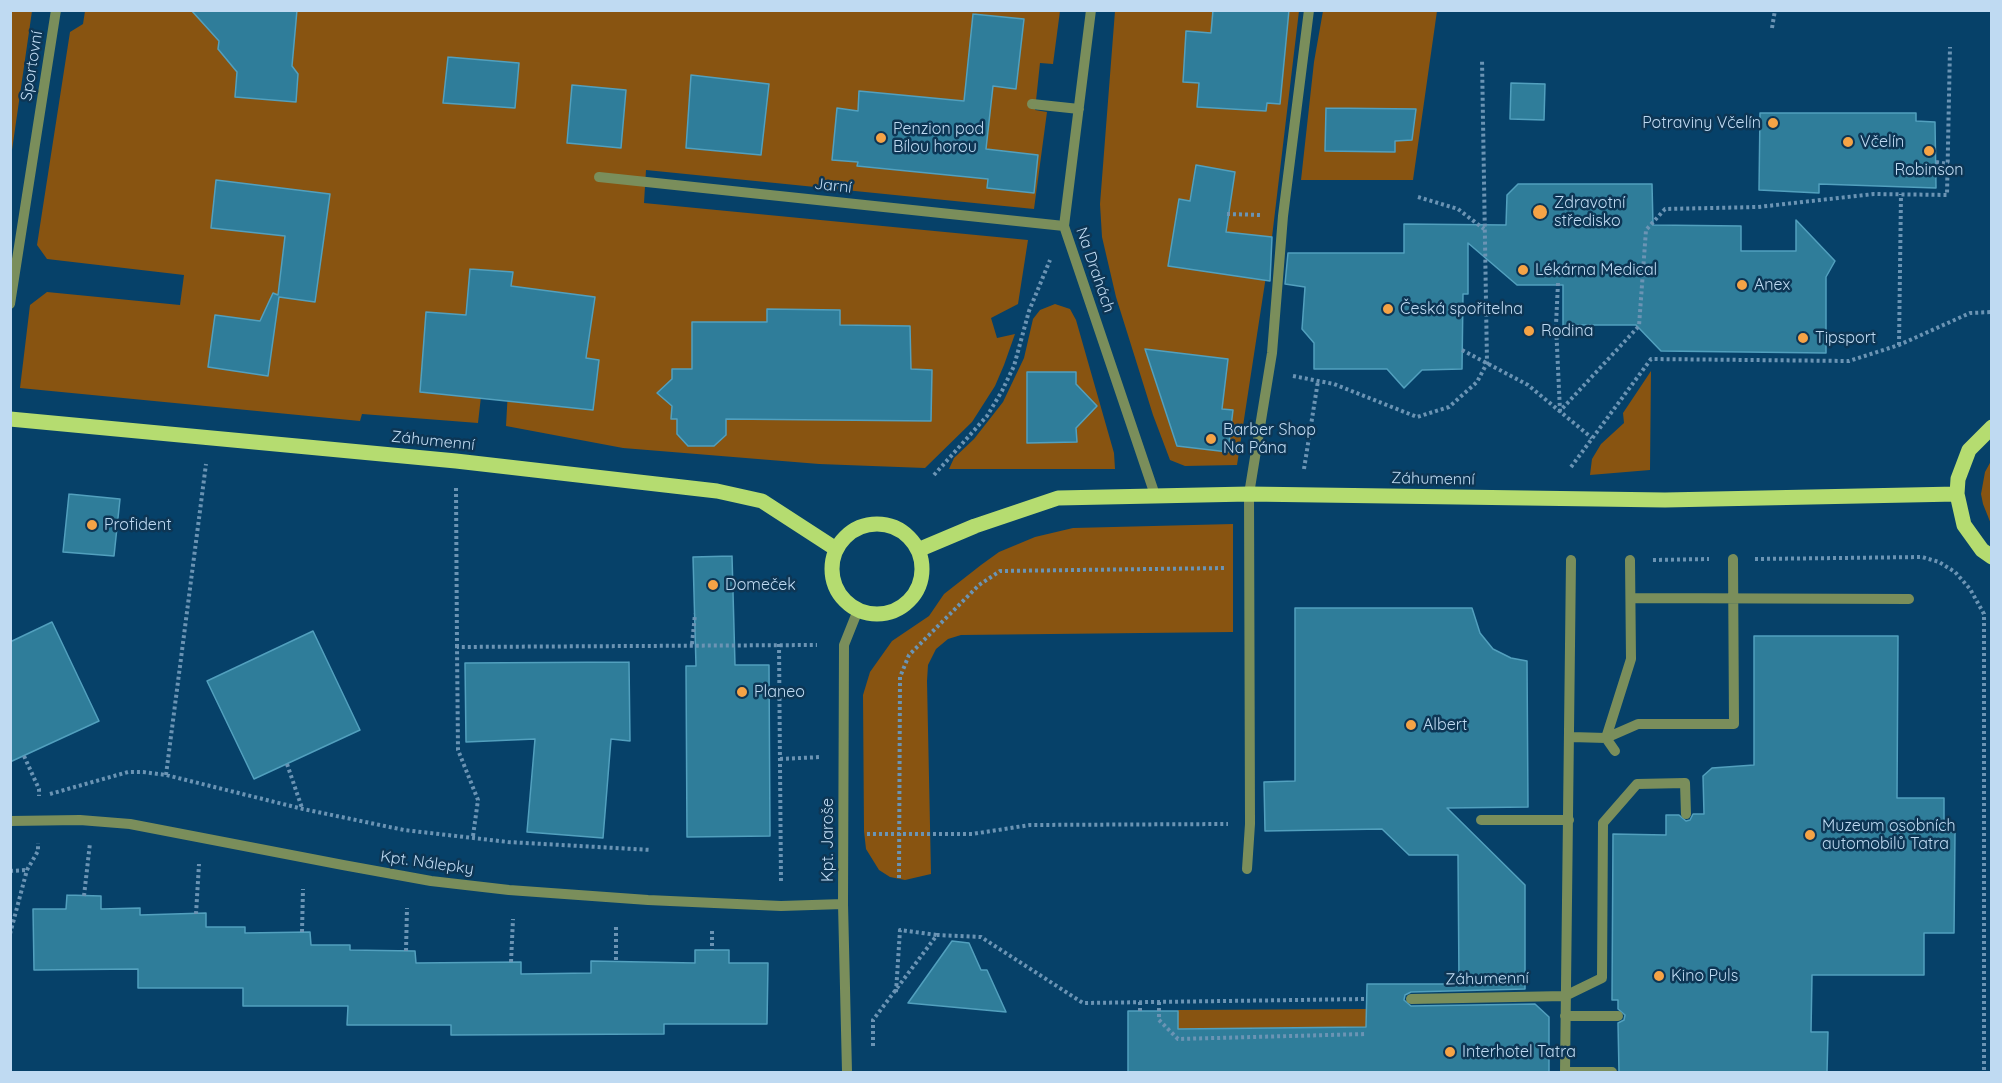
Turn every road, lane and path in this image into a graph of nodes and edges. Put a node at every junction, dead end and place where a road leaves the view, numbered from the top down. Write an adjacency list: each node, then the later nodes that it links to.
1 (56, 10): 20 (street, Sportovní)
2 (1091, 10): 9 (street, Na Drahách)
3 (1309, 10): 25 (street)
4 (1774, 10): 5 (path)
5 (1772, 28)
6 (1950, 47): 11 (path)
7 (1482, 59): 18 (path)
8 (1032, 104): 9 (street)
9 (1079, 109): 17 (street, Na Drahách)
10 (1936, 162): 11 (path)
11 (1949, 164): 13 (path)
12 (599, 177): 17 (street, Jarní)
13 (1901, 194): 22 (path); 27 (path)
14 (1418, 196): 18 (path)
15 (1227, 214): 16 (path)
16 (1271, 215)
17 (1064, 226): 35 (path); 38 (street, Na Drahách)
18 (1485, 229): 24 (path)
19 (1558, 283): 27 (path)
20 (10, 304)
21 (1992, 312): 22 (path)
22 (1899, 345): 31 (path)
23 (1462, 350): 24 (path)
24 (1487, 363): 26 (path); 27 (path)
25 (1268, 371): 26 (path); 36 (street)
26 (1318, 381): 34 (path)
27 (1560, 411): 31 (path)
28 (10, 419): 30 (main road, Záhumenní)
29 (1992, 427): 37 (main road)
30 (210, 436): 32 (main road, Záhumenní); 64 (path)
31 (1592, 438): 33 (path)
32 (456, 461): 39 (main road, Záhumenní); 54 (path)
33 (1571, 467)
34 (1303, 474)
35 (934, 475)
36 (1249, 494): 37 (main road, Záhumenní); 38 (main road, Záhumenní); 72 (street)
37 (1957, 494): 41 (main road)
38 (1155, 495): 40 (main road, Záhumenní)
39 (836, 549): 40 (main road); 49 (main road)
40 (918, 550): 49 (main road)
41 (1992, 557)
42 (1733, 559): 44 (path); 47 (street); 55 (path)
43 (1571, 560): 57 (street)
44 (1630, 560): 46 (street)
45 (1233, 568): 73 (path)
46 (1630, 598): 47 (street); 58 (street)
47 (1735, 599): 48 (street); 58 (street)
48 (1909, 599)
49 (858, 610): 86 (street, Kpt. Jaroše)
50 (695, 614): 51 (path)
51 (692, 644): 52 (path); 54 (path)
52 (779, 644): 53 (path); 62 (path)
53 (817, 645)
54 (457, 647): 75 (path)
55 (1985, 652): 56 (path); 113 (path)
56 (1992, 652)
57 (1571, 736): 58 (street); 70 (street)
58 (1606, 738): 59 (street)
59 (1615, 751)
60 (24, 756): 65 (path)
61 (822, 757): 62 (path)
62 (780, 759): 77 (path)
63 (287, 764): 66 (path)
64 (166, 775): 65 (path); 66 (path)
65 (39, 796): 68 (path)
66 (303, 809): 75 (path)
67 (1686, 814): 100 (street, Záhumenní)
68 (41, 819): 71 (street, Kpt. Nálepky); 81 (path); 86 (street, Kpt. Nálepky)
69 (1480, 820): 70 (street)
70 (1569, 820): 100 (street)
71 (10, 821)
72 (1250, 824): 73 (path); 80 (street)
73 (899, 833): 74 (path); 83 (path)
74 (865, 834)
75 (473, 836): 78 (path)
76 (90, 843): 85 (path)
77 (781, 849)
78 (651, 850)
79 (199, 864): 88 (path)
80 (1247, 869)
81 (27, 870): 82 (path); 93 (path)
82 (10, 871)
83 (899, 878)
84 (303, 889): 92 (path)
85 (84, 896)
86 (843, 904): 110 (street, Kpt. Jaroše)
87 (407, 908): 96 (path)
88 (196, 914)
89 (513, 919): 98 (path)
90 (616, 927): 97 (path)
91 (712, 931): 95 (path)
92 (302, 932)
93 (10, 934)
94 (937, 935): 99 (path); 99 (path); 103 (path)
95 (712, 950)
96 (406, 951)
97 (616, 960)
98 (511, 962)
99 (896, 993): 109 (path)
100 (1565, 996): 102 (street, Záhumenní); 106 (street)
101 (1366, 999): 104 (path)
102 (1411, 999)
103 (1140, 1002): 104 (path); 105 (path)
104 (1159, 1002): 108 (path)
105 (1140, 1011)
106 (1565, 1016): 107 (street); 111 (street)
107 (1618, 1016)
108 (1366, 1034)
109 (873, 1052)
110 (847, 1072)
111 (1565, 1072): 112 (street)
112 (1612, 1072)
113 (1984, 1072)

